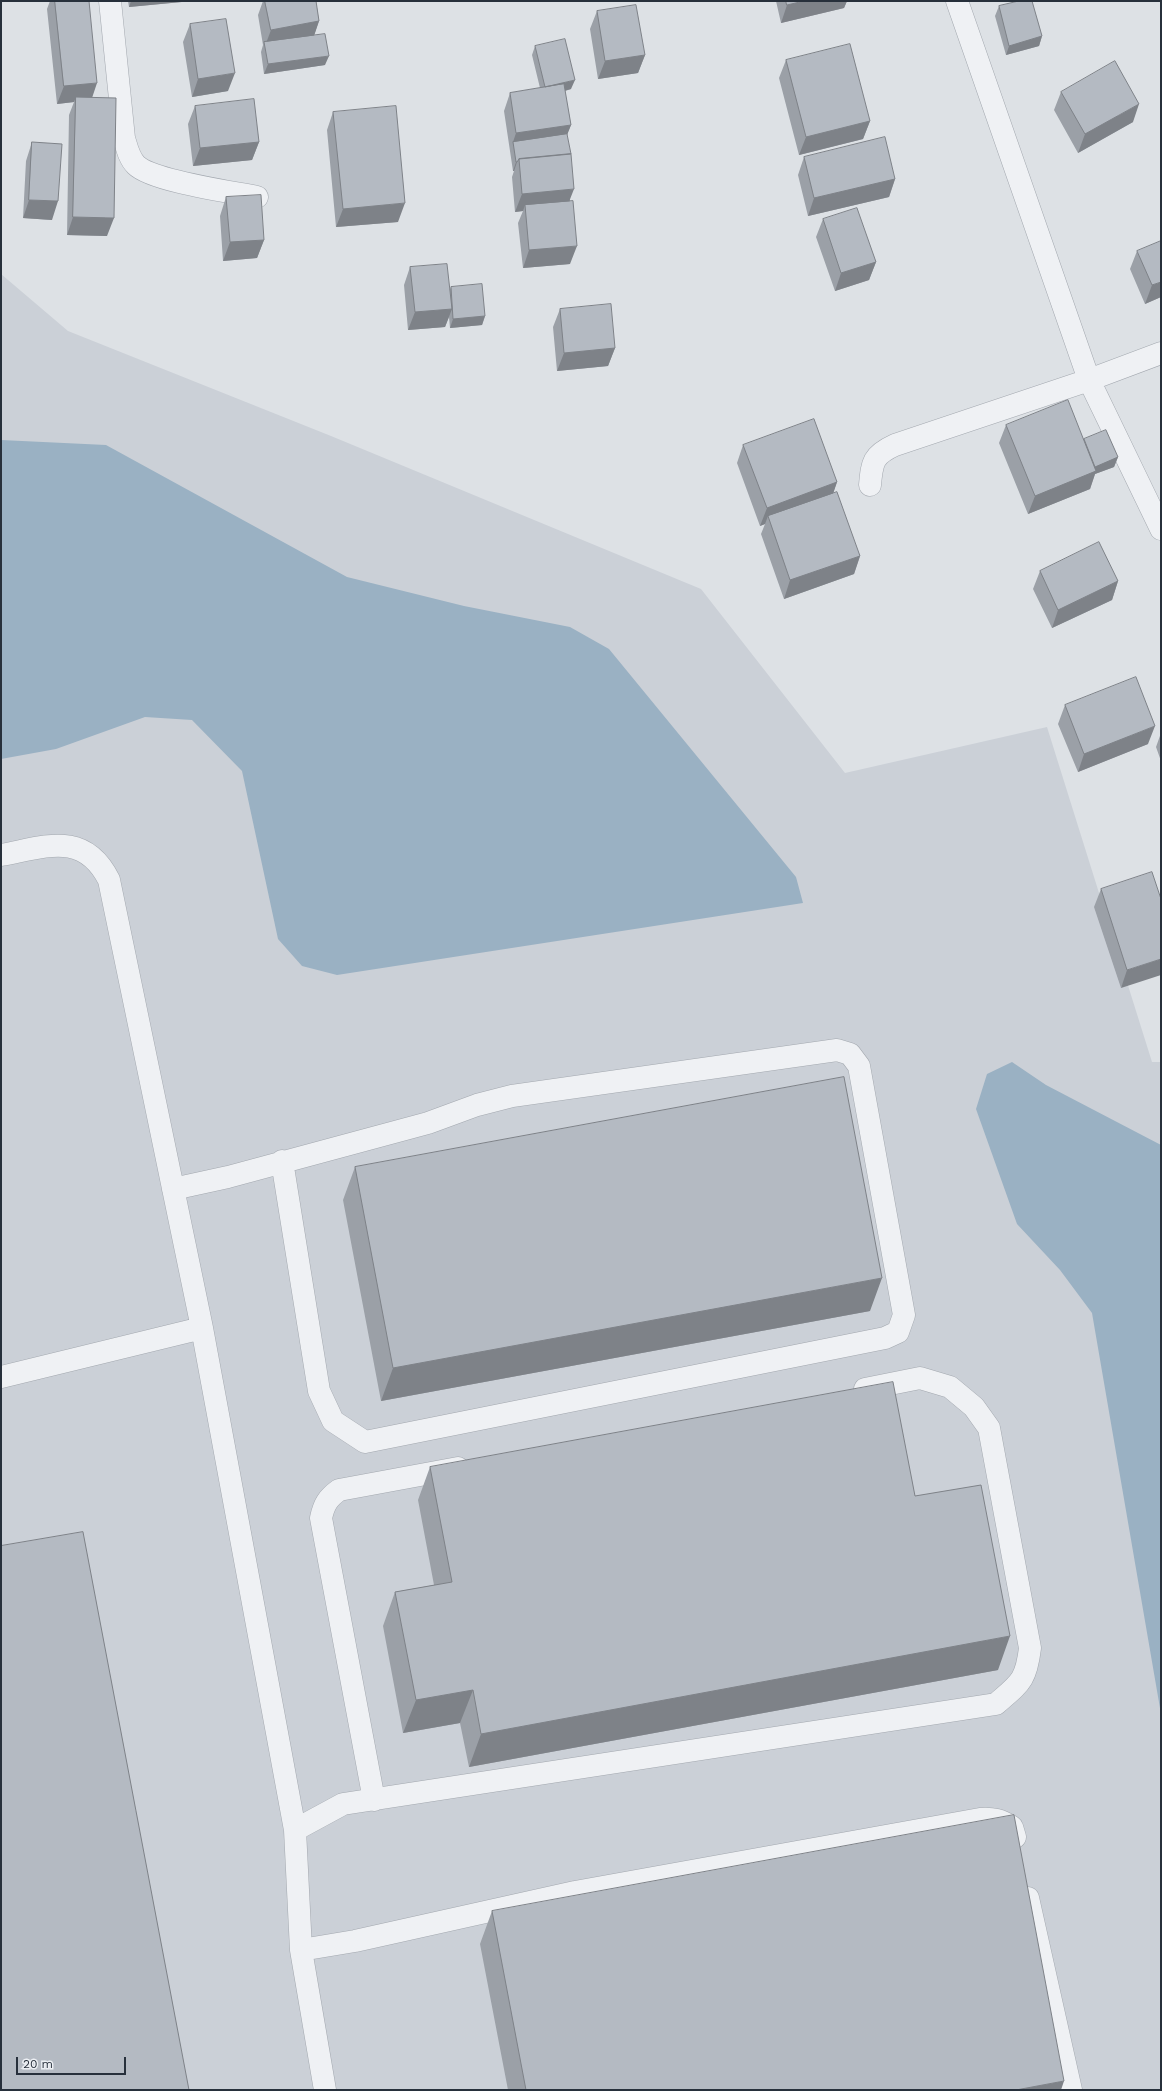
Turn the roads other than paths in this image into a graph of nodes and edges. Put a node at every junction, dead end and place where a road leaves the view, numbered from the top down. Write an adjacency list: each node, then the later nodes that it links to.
1 (110, 1): 3 (street)
2 (957, 1): 5 (street)
3 (257, 197)
4 (1161, 353): 5 (street)
5 (1089, 380): 6 (street); 7 (street)
6 (870, 486)
7 (1161, 528)
8 (1, 855): 10 (street)
9 (282, 1161): 9 (street); 10 (street)
10 (173, 1189): 11 (street)
11 (202, 1328): 12 (street); 16 (street)
12 (1, 1377)
13 (842, 1394): 15 (street)
14 (481, 1463): 15 (street)
15 (374, 1800): 16 (street)
16 (296, 1830): 19 (street)
17 (1019, 1858): 19 (street)
18 (1024, 1881): 21 (street)
19 (301, 1950): 20 (street)
20 (325, 2090)
21 (1072, 2090)

